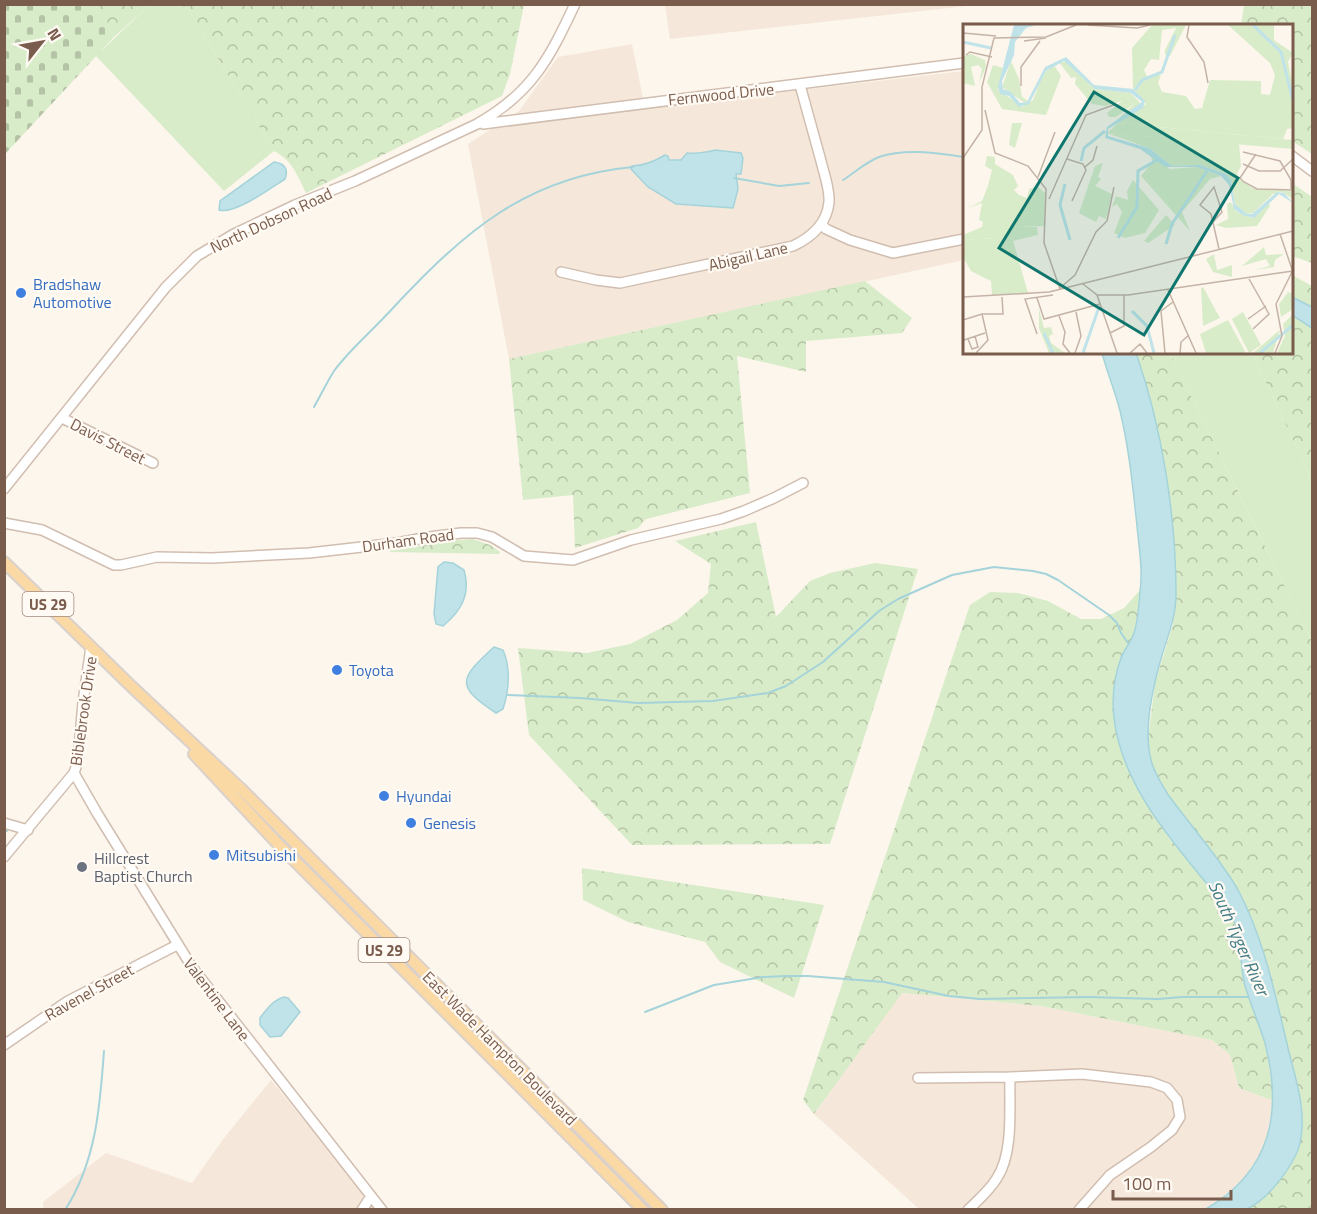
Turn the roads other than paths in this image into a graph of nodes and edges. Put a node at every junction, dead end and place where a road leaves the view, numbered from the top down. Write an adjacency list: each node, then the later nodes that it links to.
1 (575, 4): 4 (street, North Dobson Road)
2 (963, 63): 3 (street, Fernwood Drive)
3 (800, 85): 4 (street, Fernwood Drive); 7 (street)
4 (477, 124): 10 (street, North Dobson Road)
5 (1293, 157): 6 (street)
6 (1312, 171)
7 (821, 224): 8 (street); 9 (street, Abigail Lane)
8 (963, 239)
9 (561, 272)
10 (62, 418): 11 (street, Davis Street); 13 (street, North Dobson Road)
11 (153, 463)
12 (803, 483): 14 (street, Durham Road)
13 (4, 489)
14 (4, 523)
15 (4, 562): 16 (main road, East Wade Hampton Boulevard / US 29)
16 (91, 647): 17 (main road, East Wade Hampton Boulevard / US 29); 18 (street, Biblebrook Drive)
17 (131, 686): 21 (main road, East Wade Hampton Boulevard / US 29); 22 (main road, East Wade Hampton Boulevard / US 29)
18 (74, 773): 20 (street, Biblebrook Drive); 26 (street, Valentine Lane)
19 (4, 823): 20 (street)
20 (28, 830): 23 (street, Biblebrook Drive)
21 (289, 837): 22 (main road); 24 (main road, East Wade Hampton Boulevard / US 29)
22 (279, 845): 25 (main road, East Wade Hampton Boulevard / US 29)
23 (4, 857)
24 (355, 902): 25 (main road); 27 (main road, East Wade Hampton Boulevard / US 29)
25 (346, 912): 28 (main road, East Wade Hampton Boulevard / US 29)
26 (177, 945): 29 (street, Ravenel Street); 32 (street, Valentine Lane)
27 (451, 999): 28 (main road); 36 (main road, East Wade Hampton Boulevard / US 29)
28 (442, 1008): 35 (main road, East Wade Hampton Boulevard / US 29)
29 (4, 1045)
30 (1010, 1077): 31 (street); 37 (street); 38 (street)
31 (918, 1078)
32 (372, 1196): 33 (street); 34 (street, Valentine Lane)
33 (362, 1209)
34 (382, 1209)
35 (643, 1209)
36 (662, 1209)
37 (968, 1209)
38 (1079, 1209)

